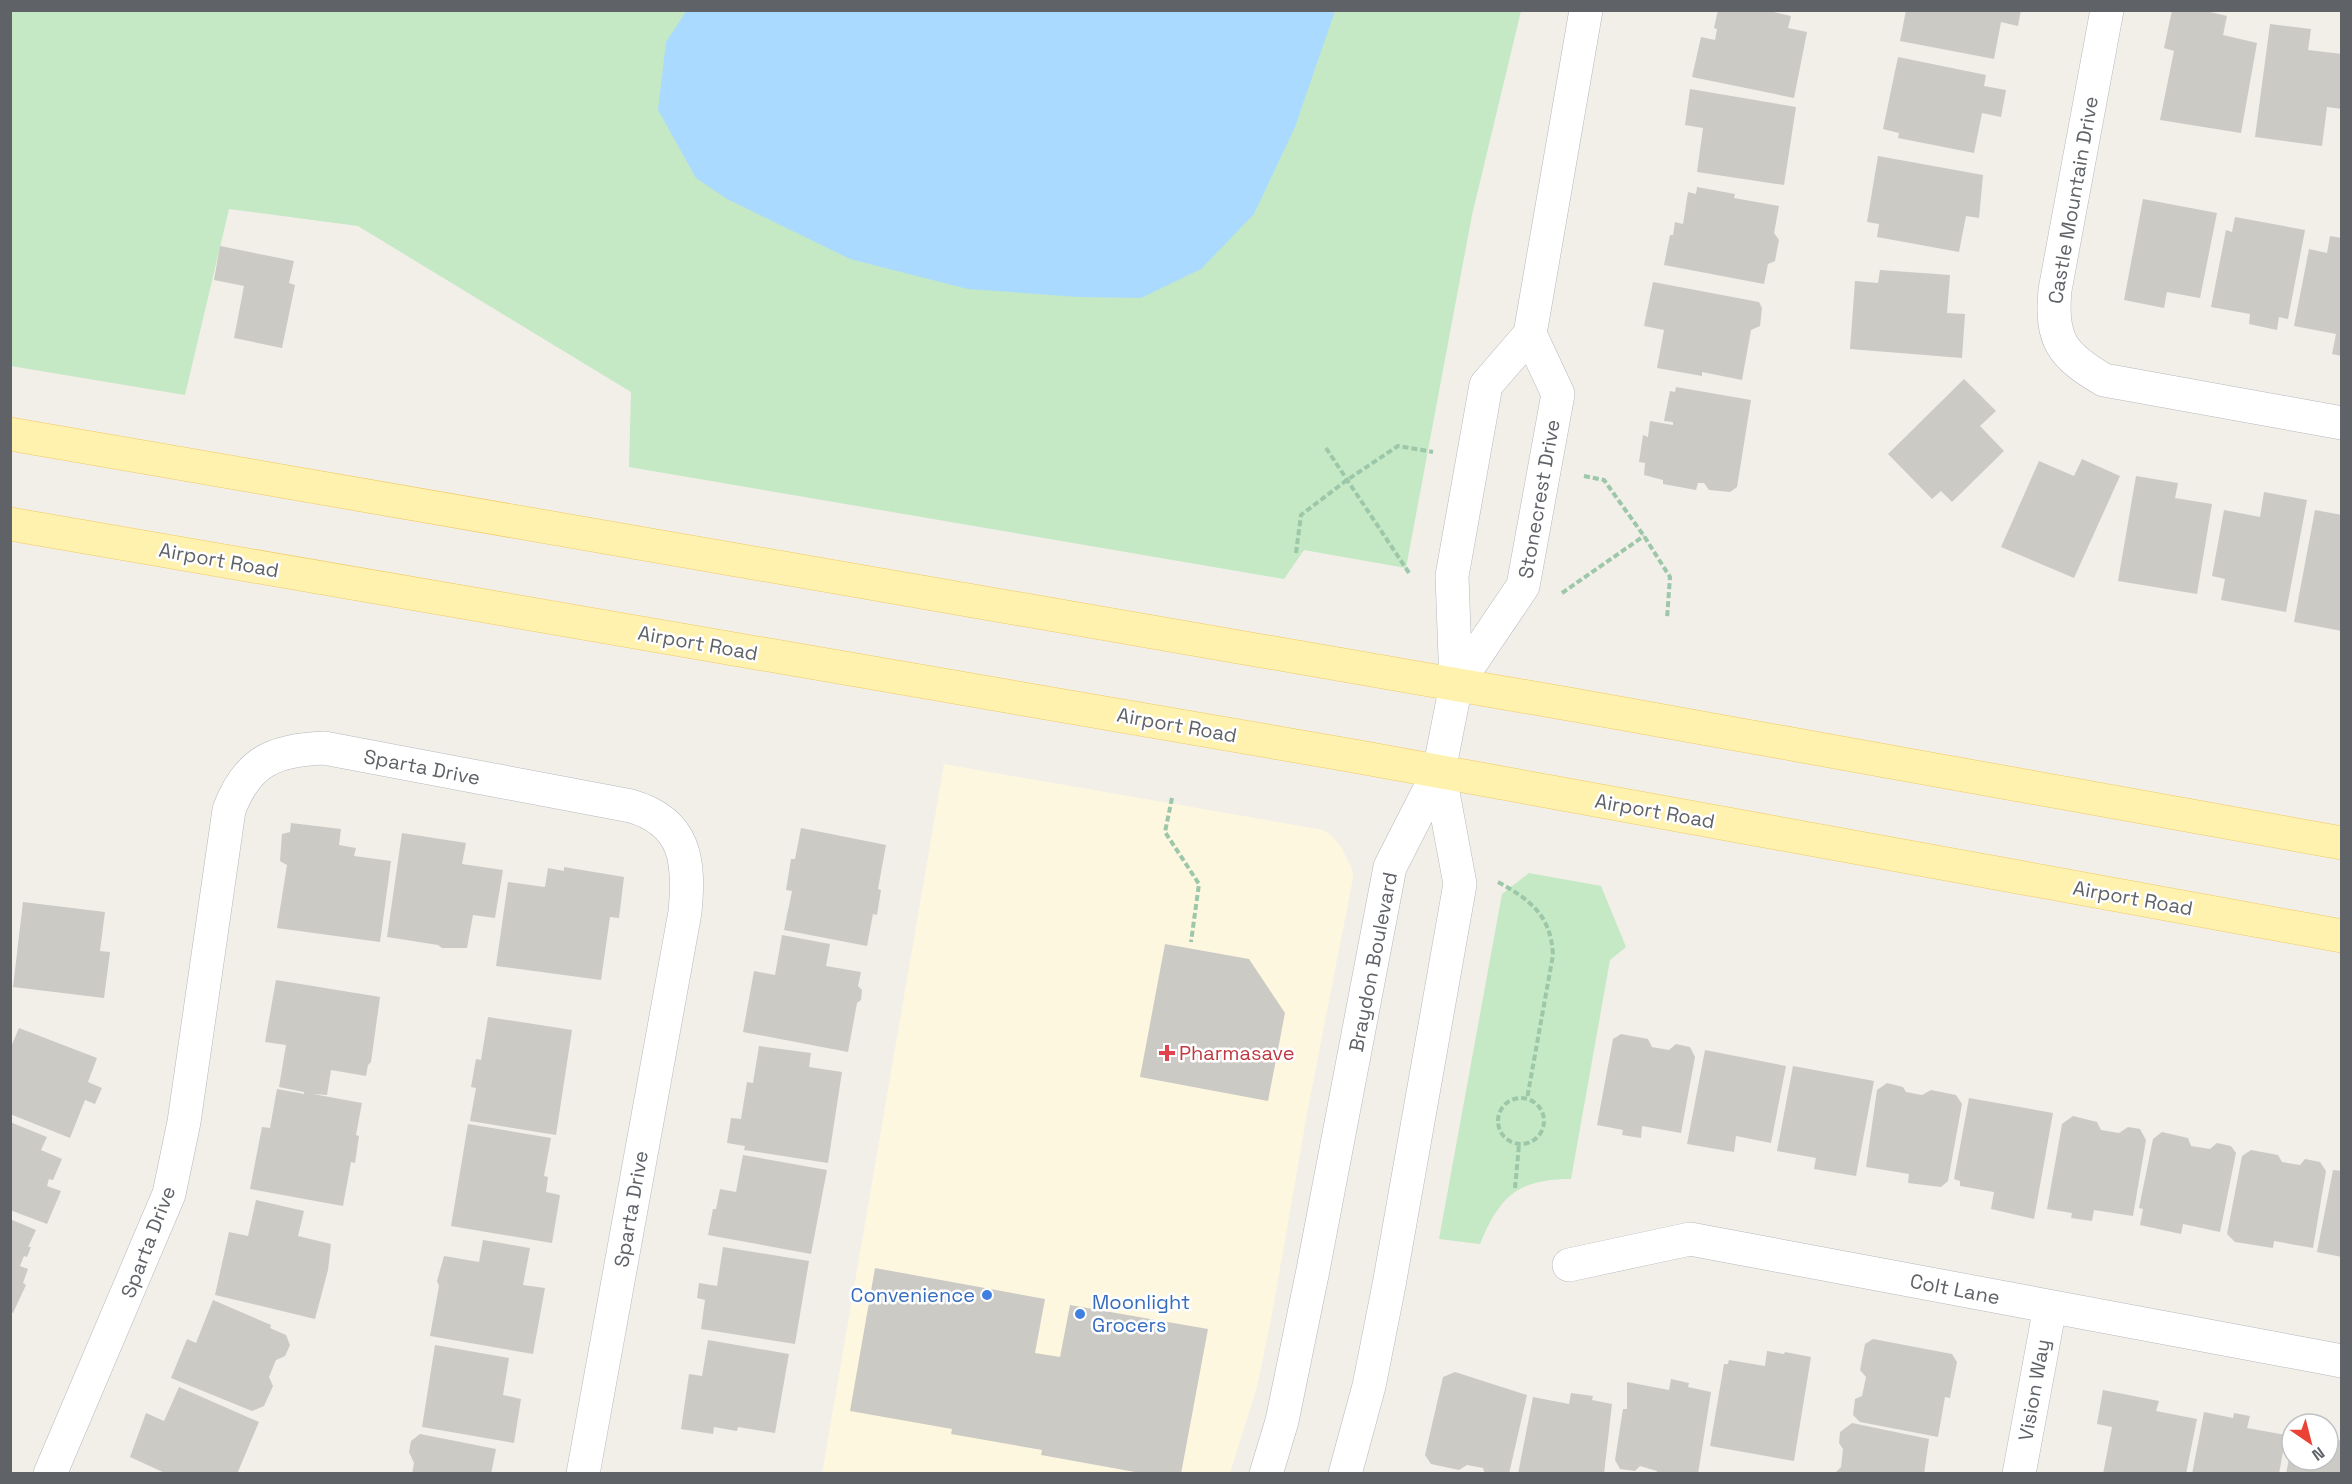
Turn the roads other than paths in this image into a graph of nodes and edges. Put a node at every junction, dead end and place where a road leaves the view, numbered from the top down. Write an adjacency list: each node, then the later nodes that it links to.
1 (1586, 10): 3 (street)
2 (2107, 10): 4 (street, Castle Mountain Drive)
3 (1530, 334): 7 (street, Stonecrest Drive); 7 (street, Stonecrest Drive)
4 (2342, 423)
5 (10, 434): 7 (main road)
6 (10, 524): 8 (main road, Airport Road)
7 (1456, 685): 8 (street, Stonecrest Drive); 9 (main road)
8 (1439, 771): 10 (main road, Airport Road); 16 (street, Braydon Boulevard); 17 (street)
9 (2342, 843)
10 (2342, 936)
11 (1569, 1264): 12 (street, Colt Lane)
12 (2050, 1307): 13 (street, Colt Lane); 18 (street, Vision Way)
13 (2342, 1361)
14 (50, 1473): 15 (street, Sparta Drive)
15 (583, 1473)
16 (1266, 1473)
17 (1345, 1473)
18 (2019, 1473)

